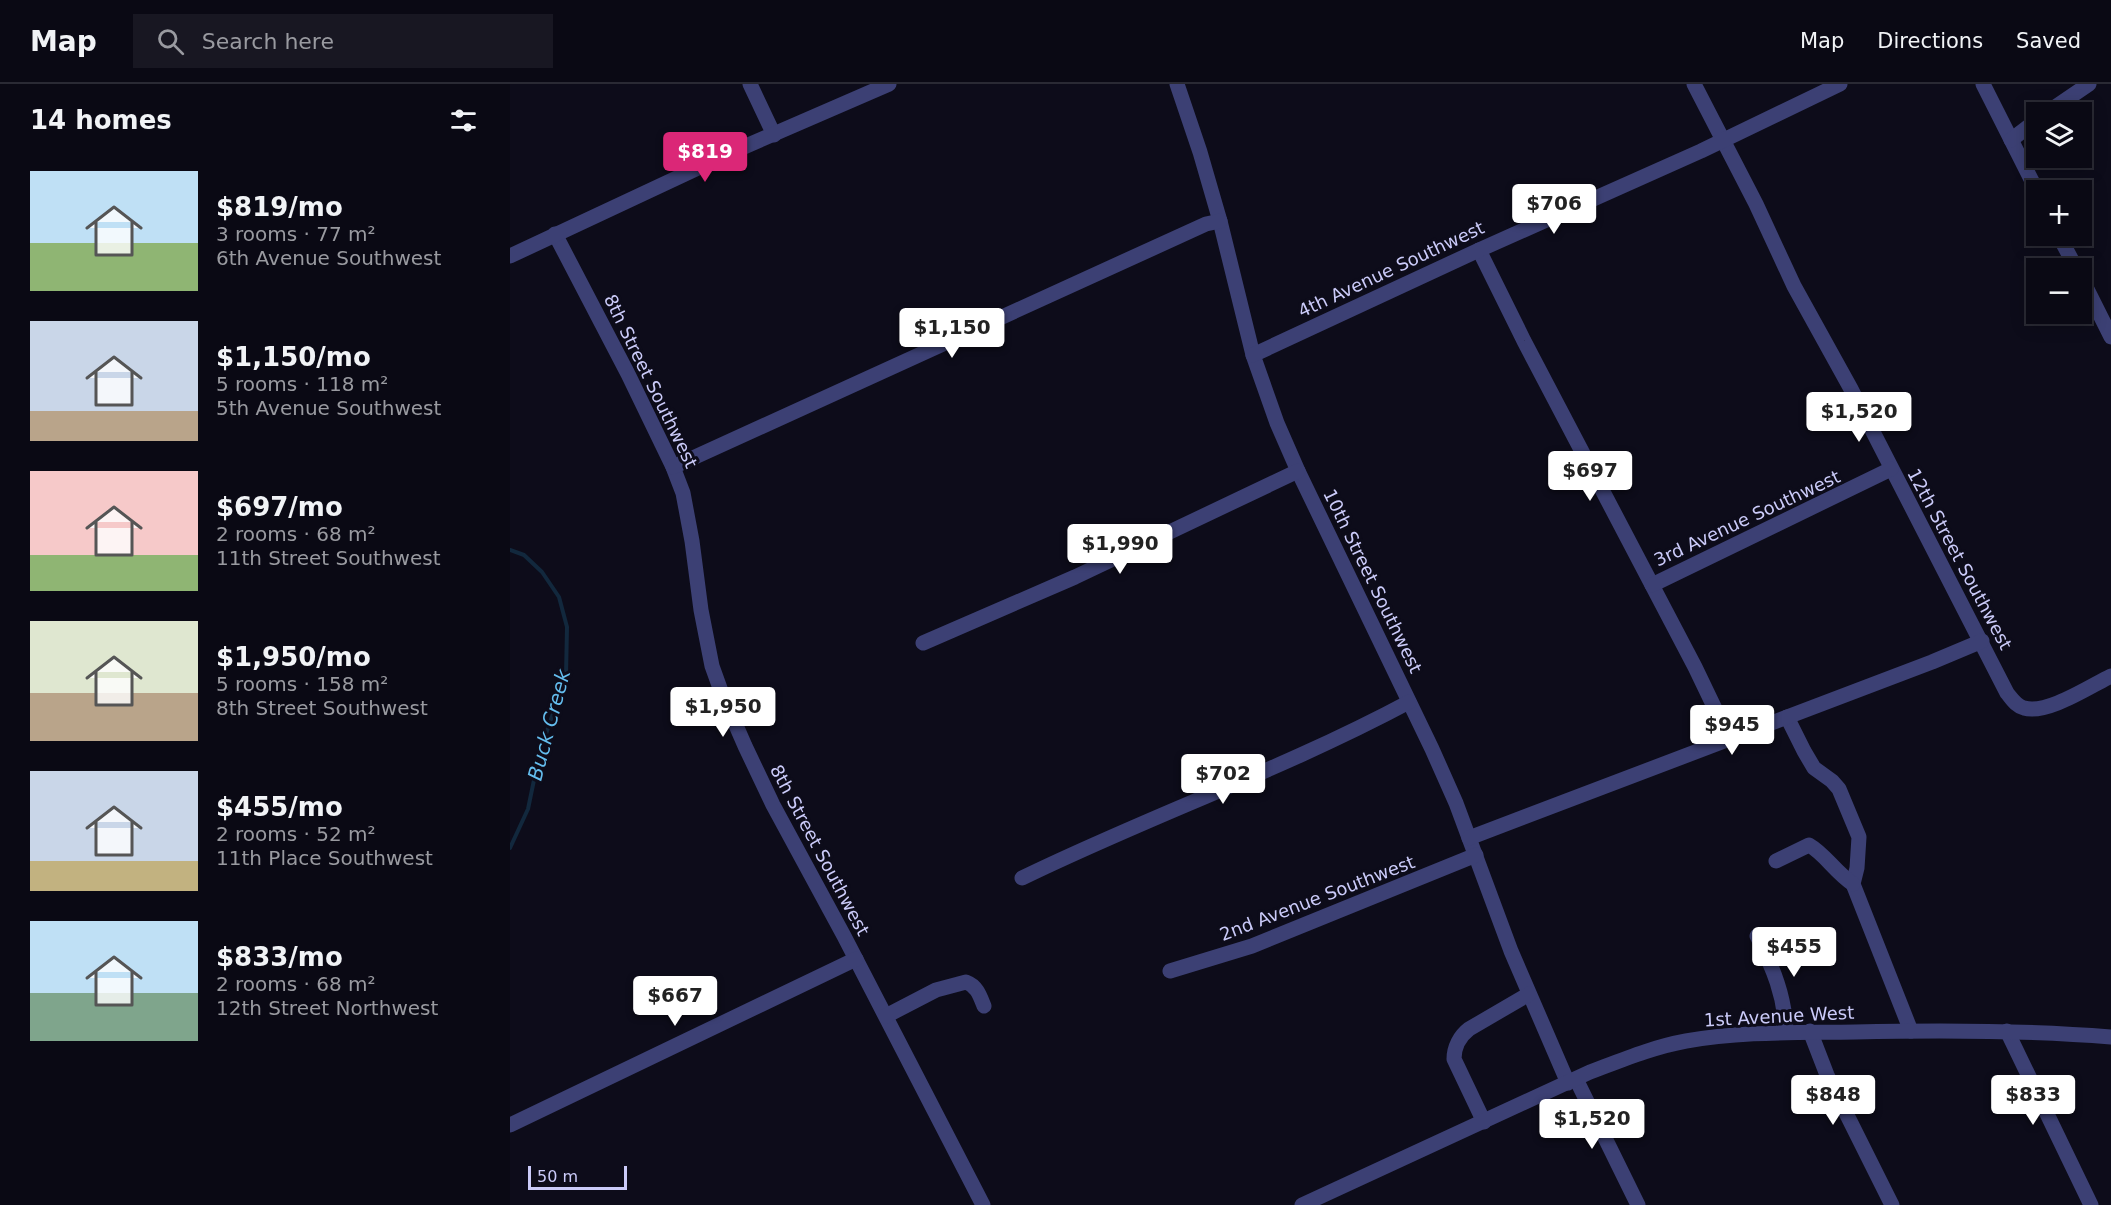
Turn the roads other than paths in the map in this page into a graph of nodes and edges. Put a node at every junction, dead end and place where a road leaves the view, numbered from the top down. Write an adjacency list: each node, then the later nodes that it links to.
1 (750, 84): 10 (street)
2 (889, 84): 10 (street)
3 (1177, 84): 14 (street, 10th Street Southwest)
4 (1694, 84): 12 (street, 12th Street Southwest)
5 (1840, 84): 12 (street, 4th Avenue Southwest)
6 (1983, 84): 11 (street)
7 (2089, 84): 8 (street)
8 (2063, 102)
9 (2026, 128): 11 (street)
10 (774, 135): 15 (street)
11 (2011, 140): 13 (street)
12 (1724, 141): 16 (street, 4th Avenue Southwest); 22 (street, 12th Street Southwest)
13 (2031, 180)
14 (1220, 221): 20 (street, 10th Street Southwest); 21 (street)
15 (555, 234): 17 (street); 21 (street, 8th Street Southwest)
16 (1479, 250): 20 (street, 4th Avenue Southwest); 24 (street)
17 (510, 256)
18 (2092, 299): 19 (street)
19 (2111, 337)
20 (1253, 355): 23 (street, 10th Street Southwest)
21 (673, 467): 37 (street, 8th Street Southwest)
22 (1891, 470): 24 (street, 3rd Avenue Southwest); 25 (street, 12th Street Southwest)
23 (1298, 471): 26 (street); 28 (street, 10th Street Southwest)
24 (1652, 585): 30 (street)
25 (1982, 641): 27 (street, 12th Street Southwest); 29 (street)
26 (923, 643)
27 (2111, 676)
28 (1409, 702): 31 (street, 10th Street Southwest); 34 (street)
29 (1787, 717): 30 (street); 35 (street)
30 (1730, 740): 31 (street)
31 (1469, 838): 32 (street, 10th Street Southwest)
32 (1476, 855): 38 (street, 2nd Avenue Southwest); 39 (street, 10th Street Southwest)
33 (1776, 861): 35 (street)
34 (1022, 879)
35 (1853, 884): 43 (street)
36 (1757, 936): 45 (street)
37 (856, 959): 41 (street, 8th Street Southwest); 49 (street)
38 (1170, 971)
39 (1529, 994): 47 (street, 10th Street Southwest); 48 (street)
40 (984, 1006): 41 (street)
41 (886, 1016): 50 (street, 8th Street Southwest)
42 (1810, 1031): 43 (street, 1st Avenue West); 45 (street, 1st Avenue West); 53 (street)
43 (1911, 1031): 44 (street, 1st Avenue West)
44 (2007, 1031): 46 (street, 1st Avenue West); 54 (street)
45 (1786, 1032): 47 (street, 1st Avenue West)
46 (2111, 1037)
47 (1572, 1081): 48 (street, 1st Avenue West); 52 (street, 10th Street Southwest)
48 (1484, 1122): 51 (street, 1st Avenue West)
49 (510, 1125)
50 (983, 1205)
51 (1302, 1205)
52 (1638, 1205)
53 (1892, 1205)
54 (2091, 1205)

